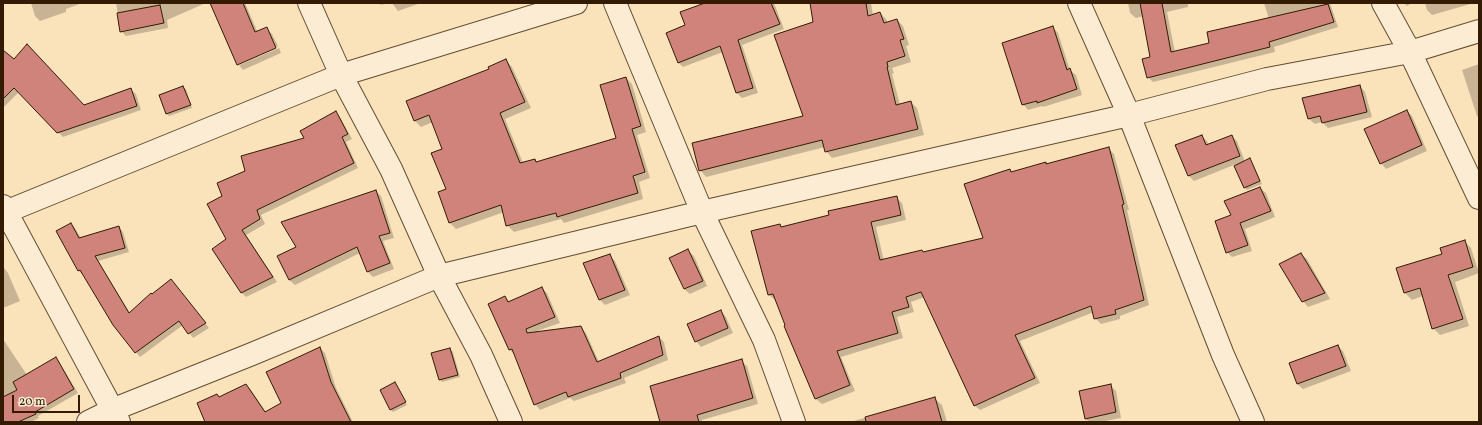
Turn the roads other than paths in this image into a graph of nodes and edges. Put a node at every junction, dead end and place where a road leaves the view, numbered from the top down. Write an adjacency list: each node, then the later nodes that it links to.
1 (309, 3): 8 (street)
2 (576, 3): 8 (street)
3 (614, 3): 12 (street)
4 (1079, 3): 9 (street)
5 (1383, 3): 7 (street)
6 (1479, 31): 7 (street)
7 (1410, 52): 9 (street); 10 (street)
8 (341, 75): 11 (street); 13 (street)
9 (1130, 115): 12 (street); 18 (street)
10 (1479, 198)
11 (4, 210): 14 (street)
12 (702, 212): 13 (street); 17 (street)
13 (439, 276): 14 (street); 16 (street)
14 (115, 416): 15 (street)
15 (88, 422)
16 (511, 422)
17 (794, 422)
18 (1253, 422)

